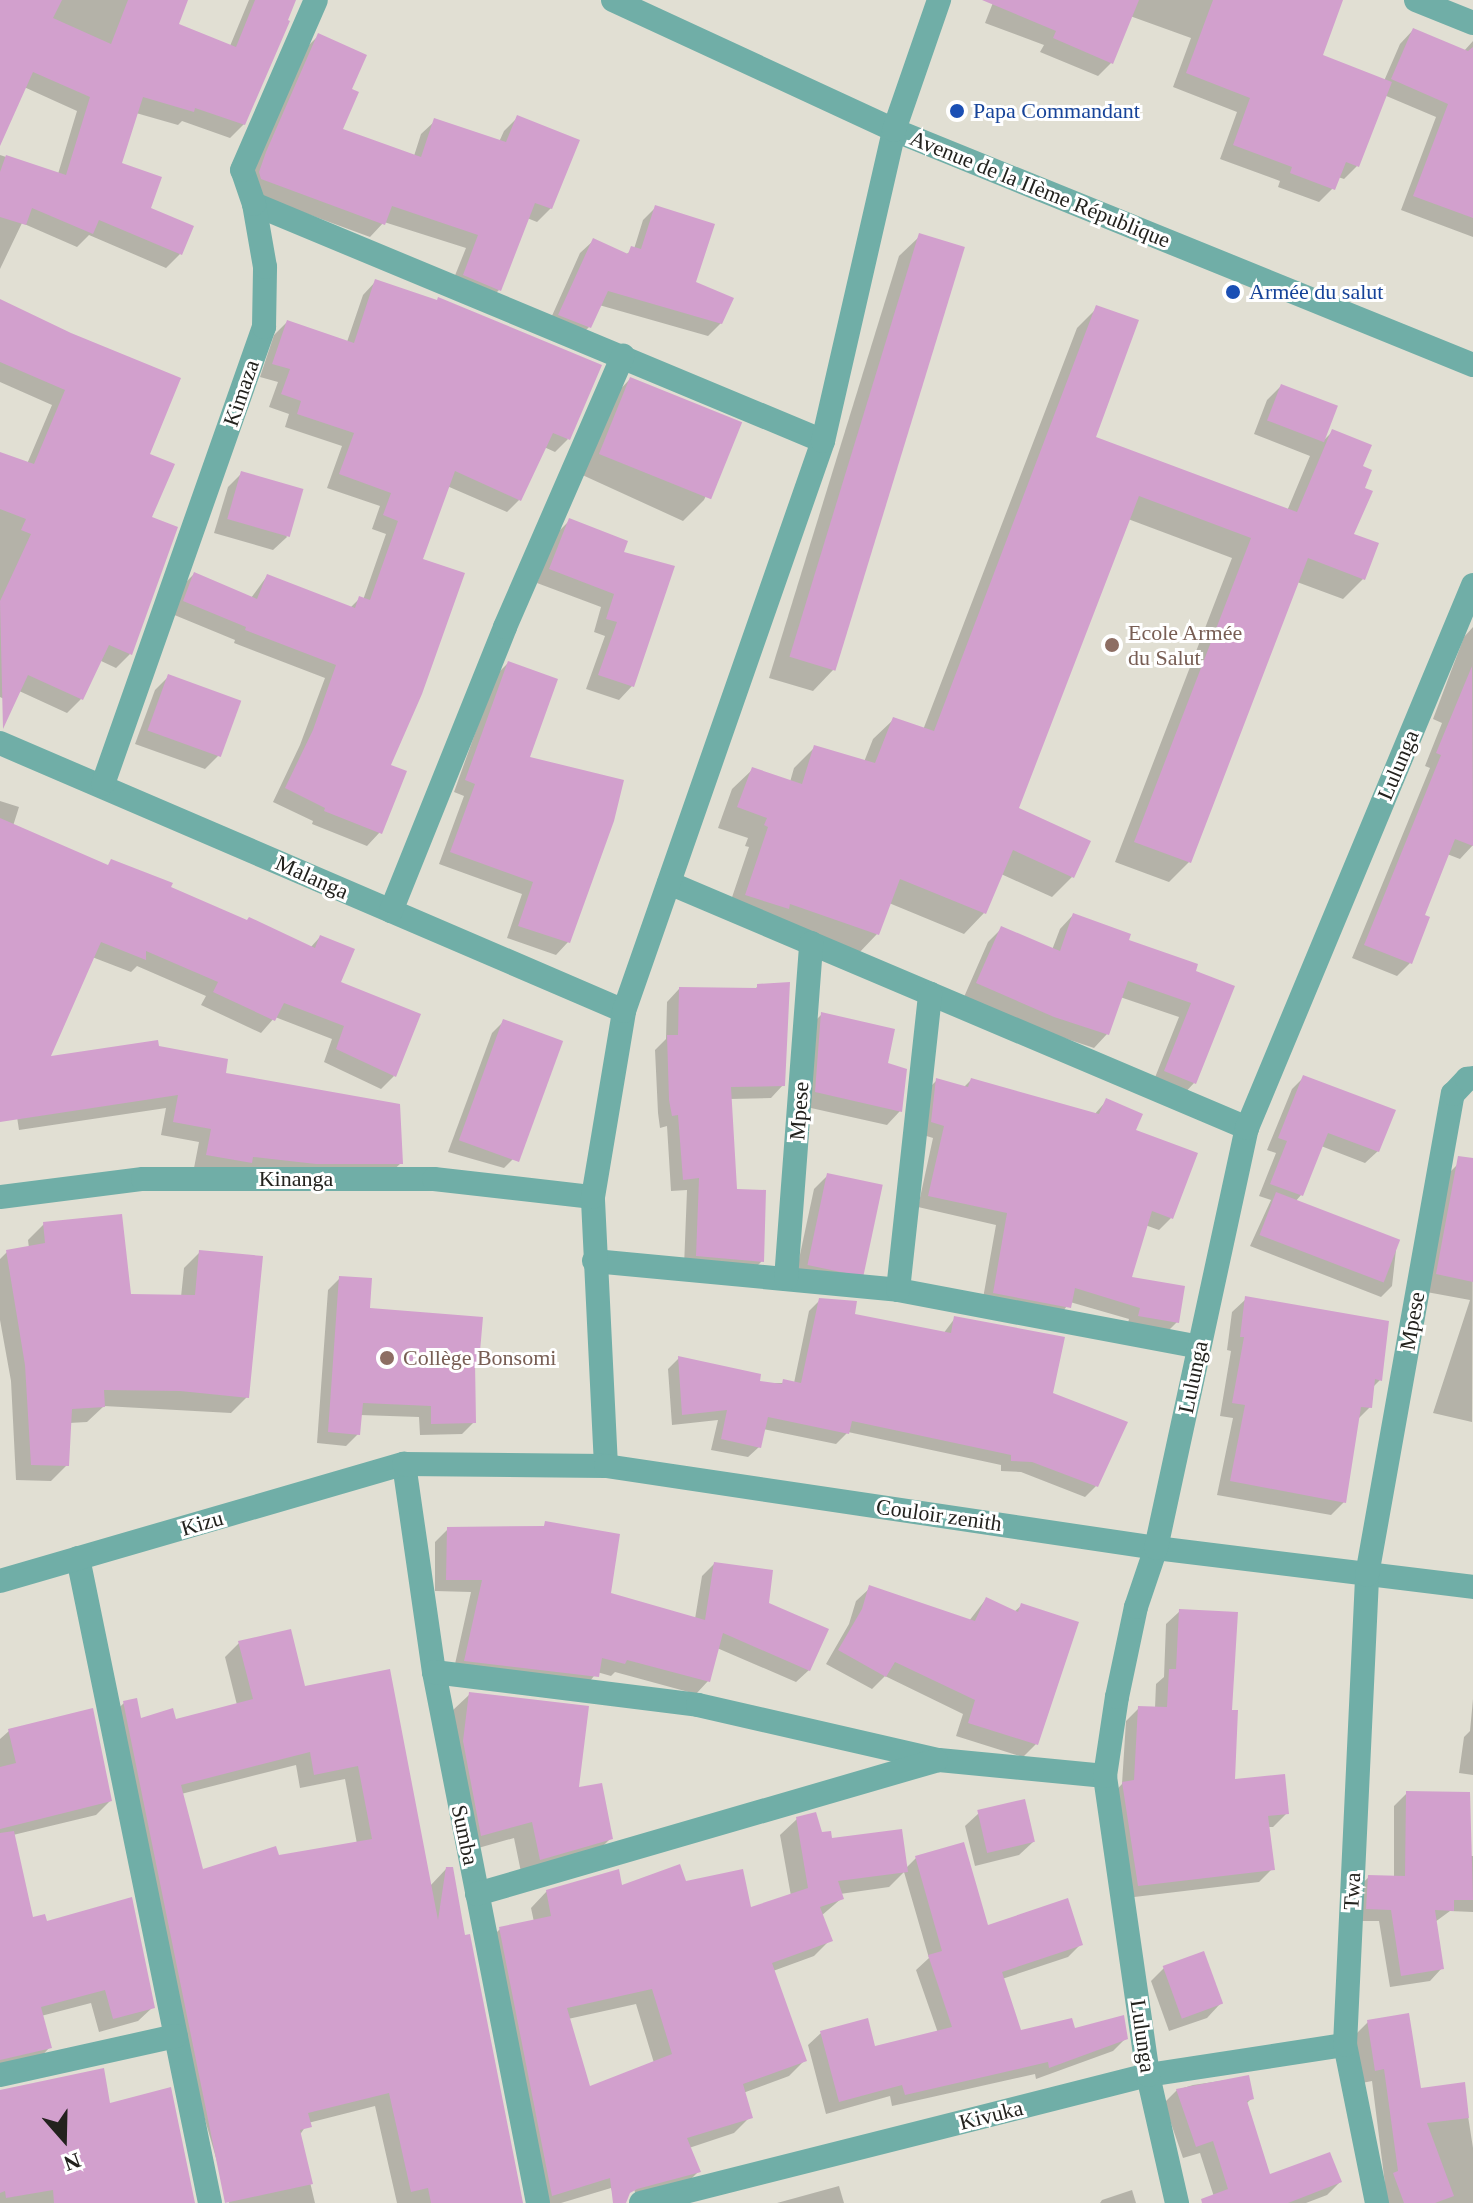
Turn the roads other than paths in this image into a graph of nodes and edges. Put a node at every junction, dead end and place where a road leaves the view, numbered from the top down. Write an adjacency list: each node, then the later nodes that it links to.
1 (316, 0): 7 (street, Kimaza)
2 (613, 0): 6 (street, Avenue de la IIème République)
3 (939, 0): 6 (street)
4 (1416, 0): 5 (street)
5 (1473, 23)
6 (894, 130): 9 (street, Avenue de la IIème République); 10 (street)
7 (254, 204): 8 (street); 13 (street, Kimaza)
8 (623, 355): 10 (street); 15 (street)
9 (1473, 365)
10 (823, 441): 14 (street)
11 (1473, 585): 20 (street, Lulunga)
12 (0, 743): 13 (street, Malanga)
13 (103, 784): 15 (street, Malanga)
14 (669, 883): 16 (street); 18 (street)
15 (391, 911): 18 (street, Malanga)
16 (811, 943): 17 (street); 24 (street, Mpese)
17 (930, 994): 20 (street); 25 (street)
18 (624, 1011): 22 (street)
19 (1473, 1078): 31 (street, Mpese)
20 (1247, 1128): 26 (street, Lulunga)
21 (0, 1197): 22 (street, Kinanga)
22 (593, 1197): 23 (street)
23 (594, 1261): 24 (street); 28 (street)
24 (786, 1279): 25 (street)
25 (898, 1290): 26 (street)
26 (1199, 1347): 29 (street, Lulunga)
27 (404, 1464): 28 (street, Couloir zenith); 30 (street, Kizu); 34 (street, Sumba)
28 (606, 1466): 29 (street, Couloir zenith)
29 (1156, 1548): 31 (street, Couloir zenith); 36 (street, Lulunga)
30 (78, 1558): 32 (street, Kizu); 38 (street)
31 (1367, 1575): 33 (street, Couloir zenith); 39 (street, Twa)
32 (0, 1581)
33 (1473, 1587)
34 (434, 1672): 35 (street); 37 (street, Sumba)
35 (939, 1760): 36 (street); 37 (street)
36 (1105, 1776): 41 (street, Lulunga)
37 (477, 1894): 43 (street, Sumba)
38 (176, 2036): 40 (street); 42 (street)
39 (1345, 2045): 41 (street, Kivuka); 46 (street, Twa)
40 (0, 2075)
41 (1148, 2075): 44 (street, Kivuka); 45 (street, Lulunga)
42 (210, 2203)
43 (538, 2203)
44 (641, 2203)
45 (1177, 2203)
46 (1377, 2203)

